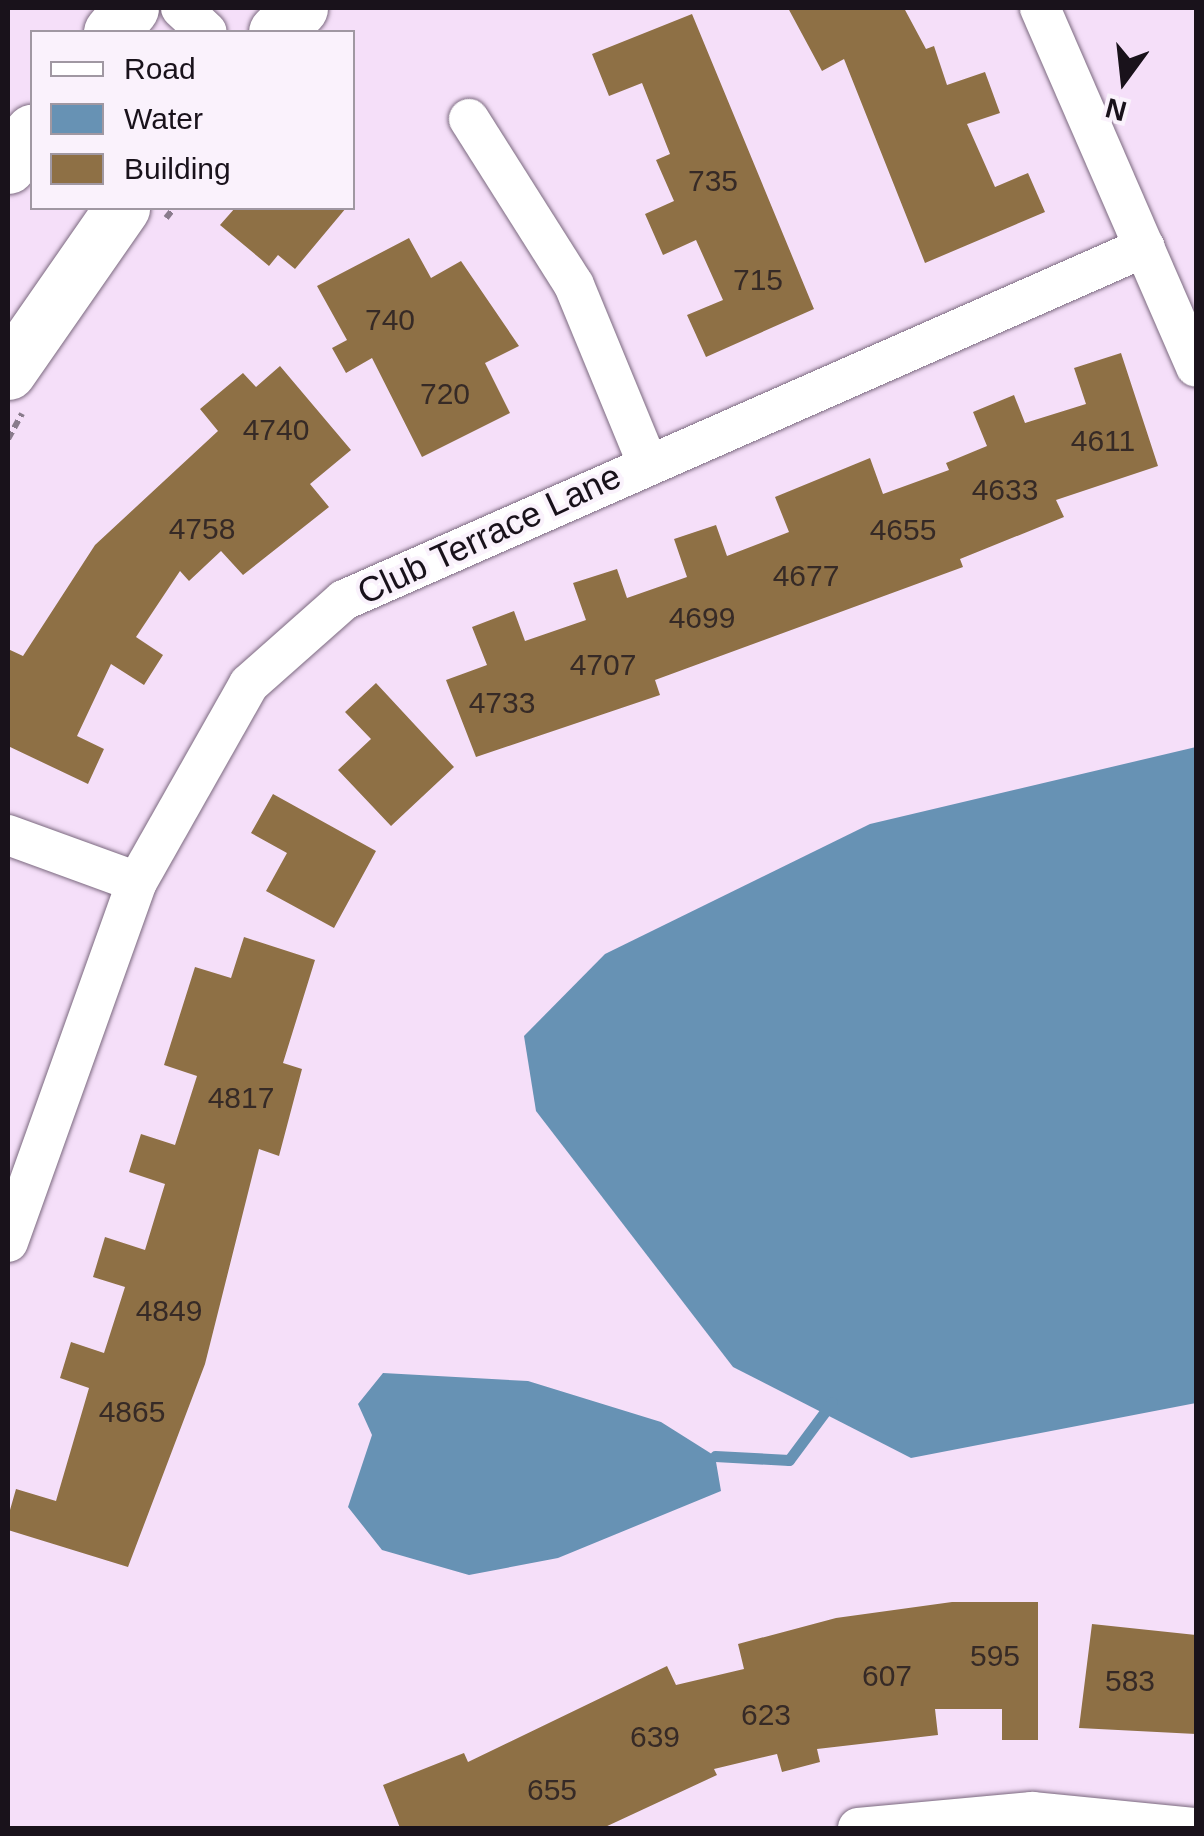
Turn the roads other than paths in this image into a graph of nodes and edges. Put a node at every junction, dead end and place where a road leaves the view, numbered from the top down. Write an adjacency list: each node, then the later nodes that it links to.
1 (131, 8): 5 (main road)
2 (181, 8): 6 (street)
3 (300, 8): 7 (main road)
4 (1040, 8): 12 (street)
5 (113, 30)
6 (206, 30)
7 (278, 30)
8 (469, 120): 15 (street)
9 (30, 135): 10 (main road)
10 (8, 166)
11 (121, 210): 14 (main road)
12 (1145, 247): 13 (street); 15 (street, Club Terrace Lane)
13 (1196, 366)
14 (8, 372)
15 (647, 462): 17 (street, Club Terrace Lane)
16 (8, 835): 17 (street)
17 (137, 882): 18 (street, Club Terrace Lane)
18 (8, 1242)
19 (920, 1824): 20 (street); 21 (street)
20 (858, 1828)
21 (1196, 1828)

